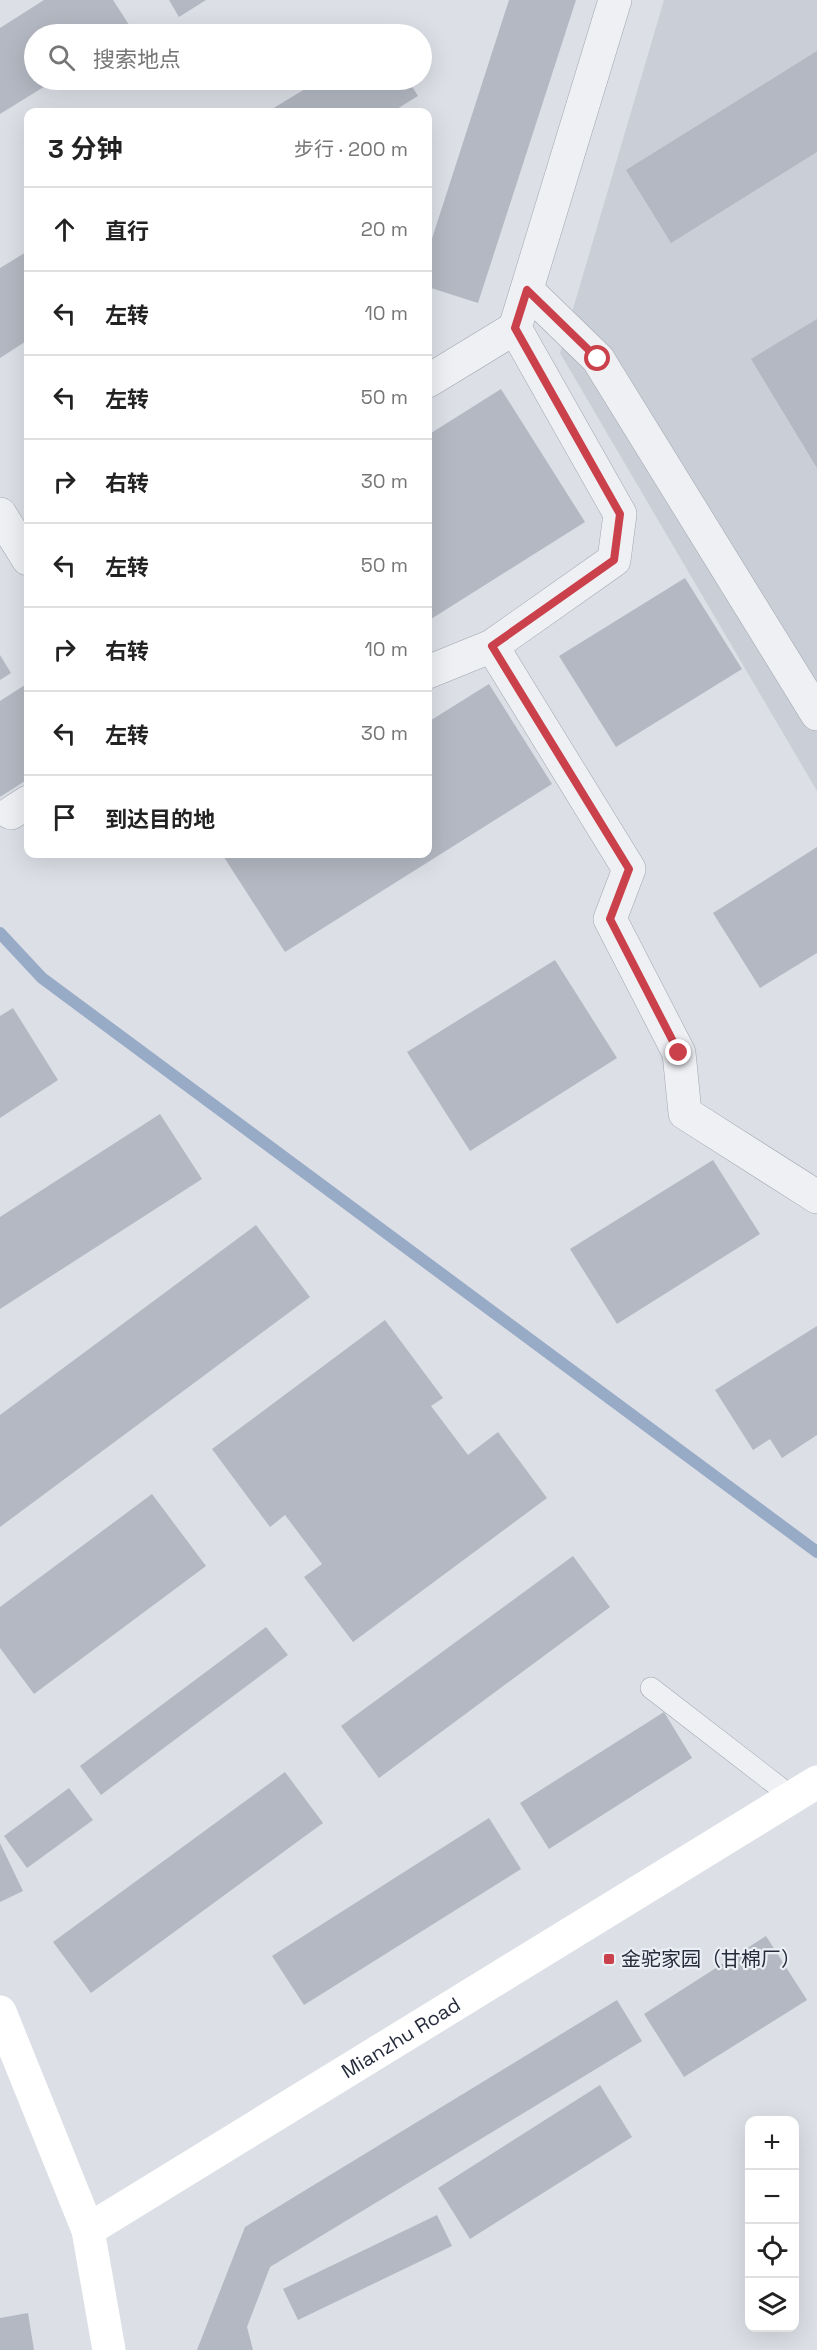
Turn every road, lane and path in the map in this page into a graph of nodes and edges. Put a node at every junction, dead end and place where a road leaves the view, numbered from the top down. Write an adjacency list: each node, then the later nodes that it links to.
1 (615, 0): 2 (street)
2 (527, 290): 3 (street); 9 (street)
3 (515, 328): 4 (street); 7 (street)
4 (432, 379)
5 (0, 514): 6 (street)
6 (24, 553)
7 (492, 646): 8 (street); 10 (street)
8 (432, 670)
9 (817, 714)
10 (817, 1197)
11 (651, 1688): 12 (lane)
12 (804, 1790): 14 (street, Mianzhu Road)
13 (0, 2012): 14 (street)
14 (88, 2230): 15 (street)
15 (109, 2350)

